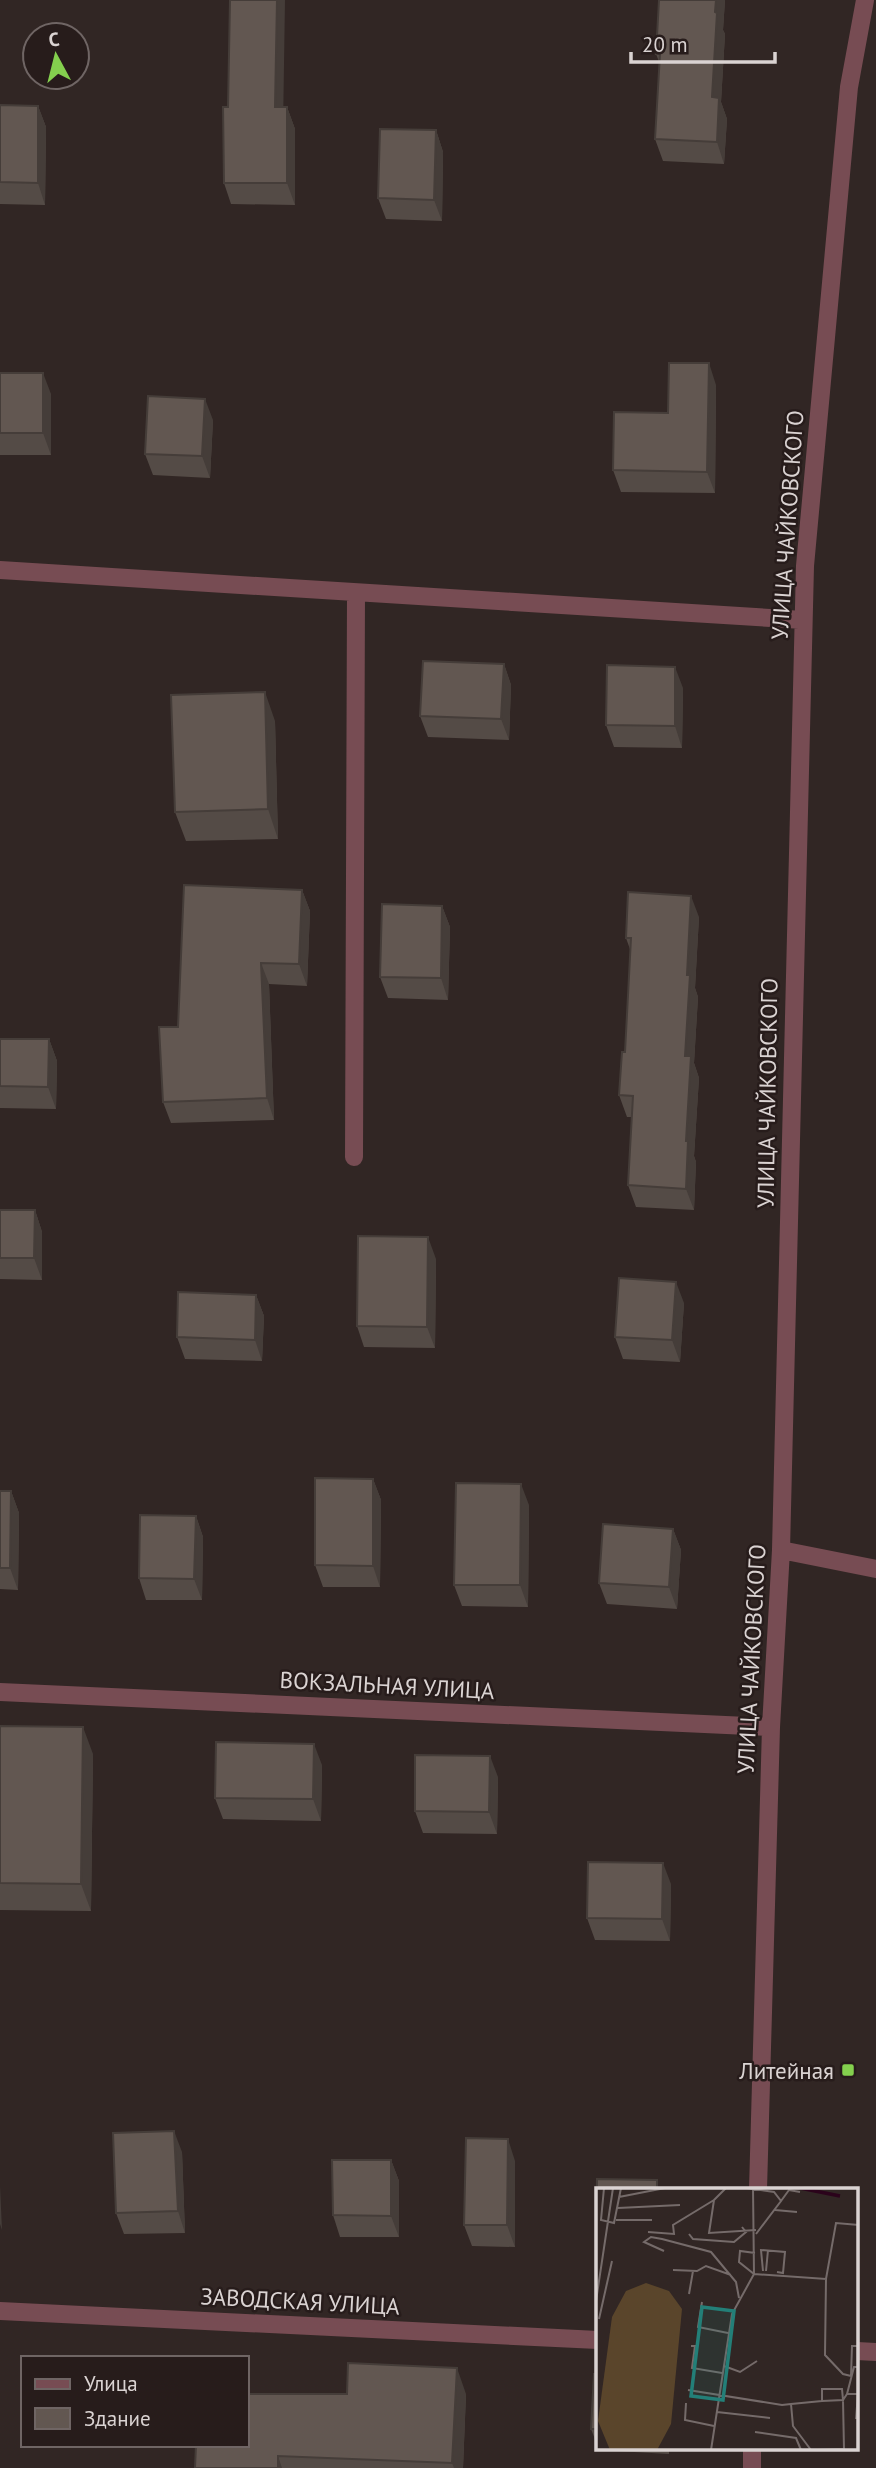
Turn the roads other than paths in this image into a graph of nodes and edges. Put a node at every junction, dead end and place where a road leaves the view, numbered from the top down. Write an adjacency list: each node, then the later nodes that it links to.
1 (865, 0): 4 (street, УЛИЦА ЧАЙКОВСКОГО)
2 (0, 570): 3 (street)
3 (356, 594): 4 (street); 5 (street)
4 (803, 620): 6 (street, УЛИЦА ЧАЙКОВСКОГО)
5 (354, 1157)
6 (781, 1550): 7 (street); 9 (street, УЛИЦА ЧАЙКОВСКОГО)
7 (876, 1569)
8 (0, 1692): 9 (street, ВОКЗАЛЬНАЯ УЛИЦА)
9 (771, 1727): 10 (street, УЛИЦА ЧАЙКОВСКОГО)
10 (758, 2188)
11 (0, 2311): 12 (street, ЗАВОДСКАЯ УЛИЦА)
12 (596, 2340)
13 (858, 2351): 14 (street)
14 (876, 2352)
15 (752, 2450): 16 (street)
16 (752, 2468)

